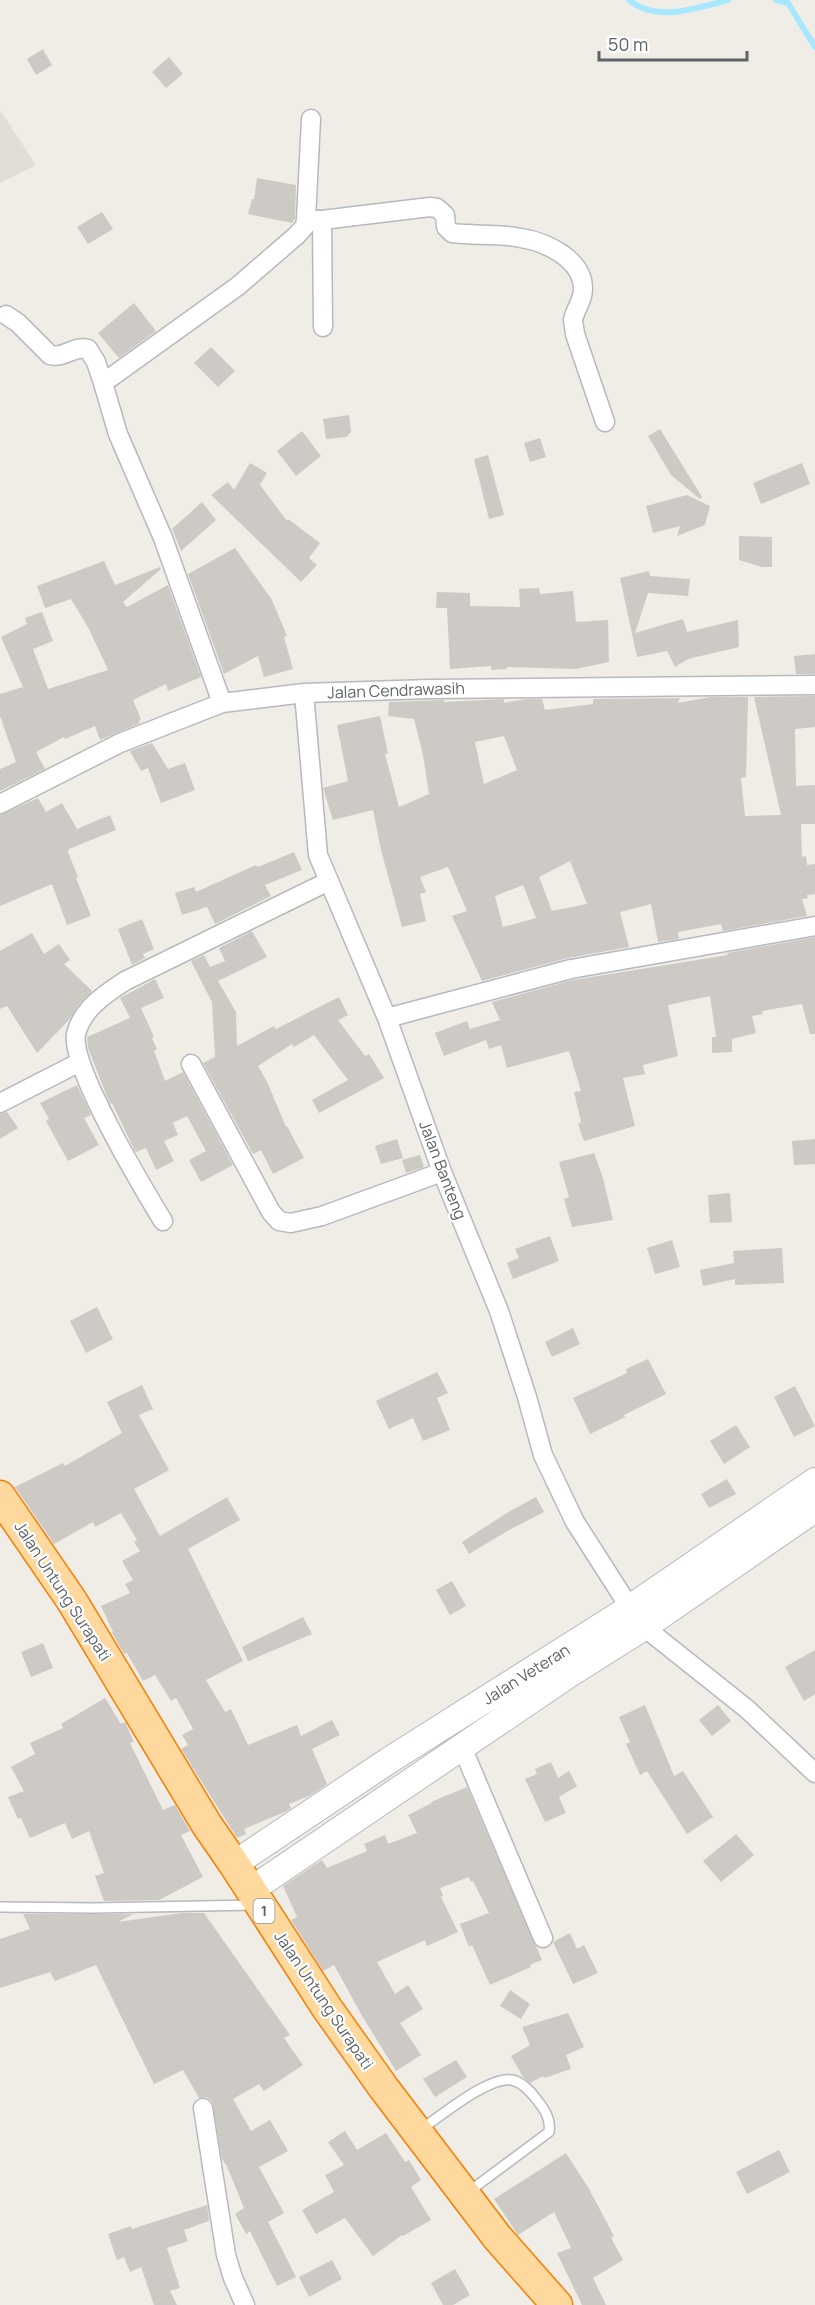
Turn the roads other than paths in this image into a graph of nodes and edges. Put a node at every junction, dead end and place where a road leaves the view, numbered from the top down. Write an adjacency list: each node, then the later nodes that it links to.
1 (312, 119): 2 (street)
2 (314, 219): 4 (street); 5 (street); 6 (street)
3 (2, 316): 5 (street)
4 (323, 327)
5 (103, 383): 9 (street)
6 (605, 422)
7 (815, 685): 8 (street, Jalan Cendrawasih)
8 (304, 693): 9 (street, Jalan Cendrawasih); 11 (street, Jalan Banteng)
9 (222, 703): 10 (street, Jalan Cendrawasih)
10 (0, 804)
11 (329, 881): 13 (street, Jalan Banteng); 14 (street)
12 (815, 926): 13 (street)
13 (387, 1018): 17 (street, Jalan Banteng)
14 (80, 1062): 16 (street); 18 (street)
15 (191, 1064): 17 (street)
16 (0, 1103)
17 (442, 1172): 22 (street, Jalan Banteng)
18 (163, 1221)
19 (815, 1481): 22 (main road, Jalan Veteran)
20 (0, 1496): 25 (highway, Jalan Untung Surapati / 1)
21 (815, 1509): 22 (main road, Jalan Veteran)
22 (637, 1618): 23 (main road, Jalan Veteran); 24 (street, Jalan Banteng); 25 (main road, Jalan Veteran)
23 (462, 1747): 26 (main road, Jalan Veteran); 28 (street)
24 (815, 1773)
25 (234, 1864): 26 (highway, Jalan Untung Surapati / 1)
26 (255, 1897): 27 (lane); 30 (highway, Jalan Untung Surapati / 1)
27 (0, 1907)
28 (543, 1938)
29 (203, 2108): 33 (street)
30 (418, 2131): 31 (highway, Jalan Untung Surapati / 1); 31 (lane)
31 (465, 2194): 32 (highway, Jalan Untung Surapati / 1)
32 (549, 2303)
33 (245, 2305)

